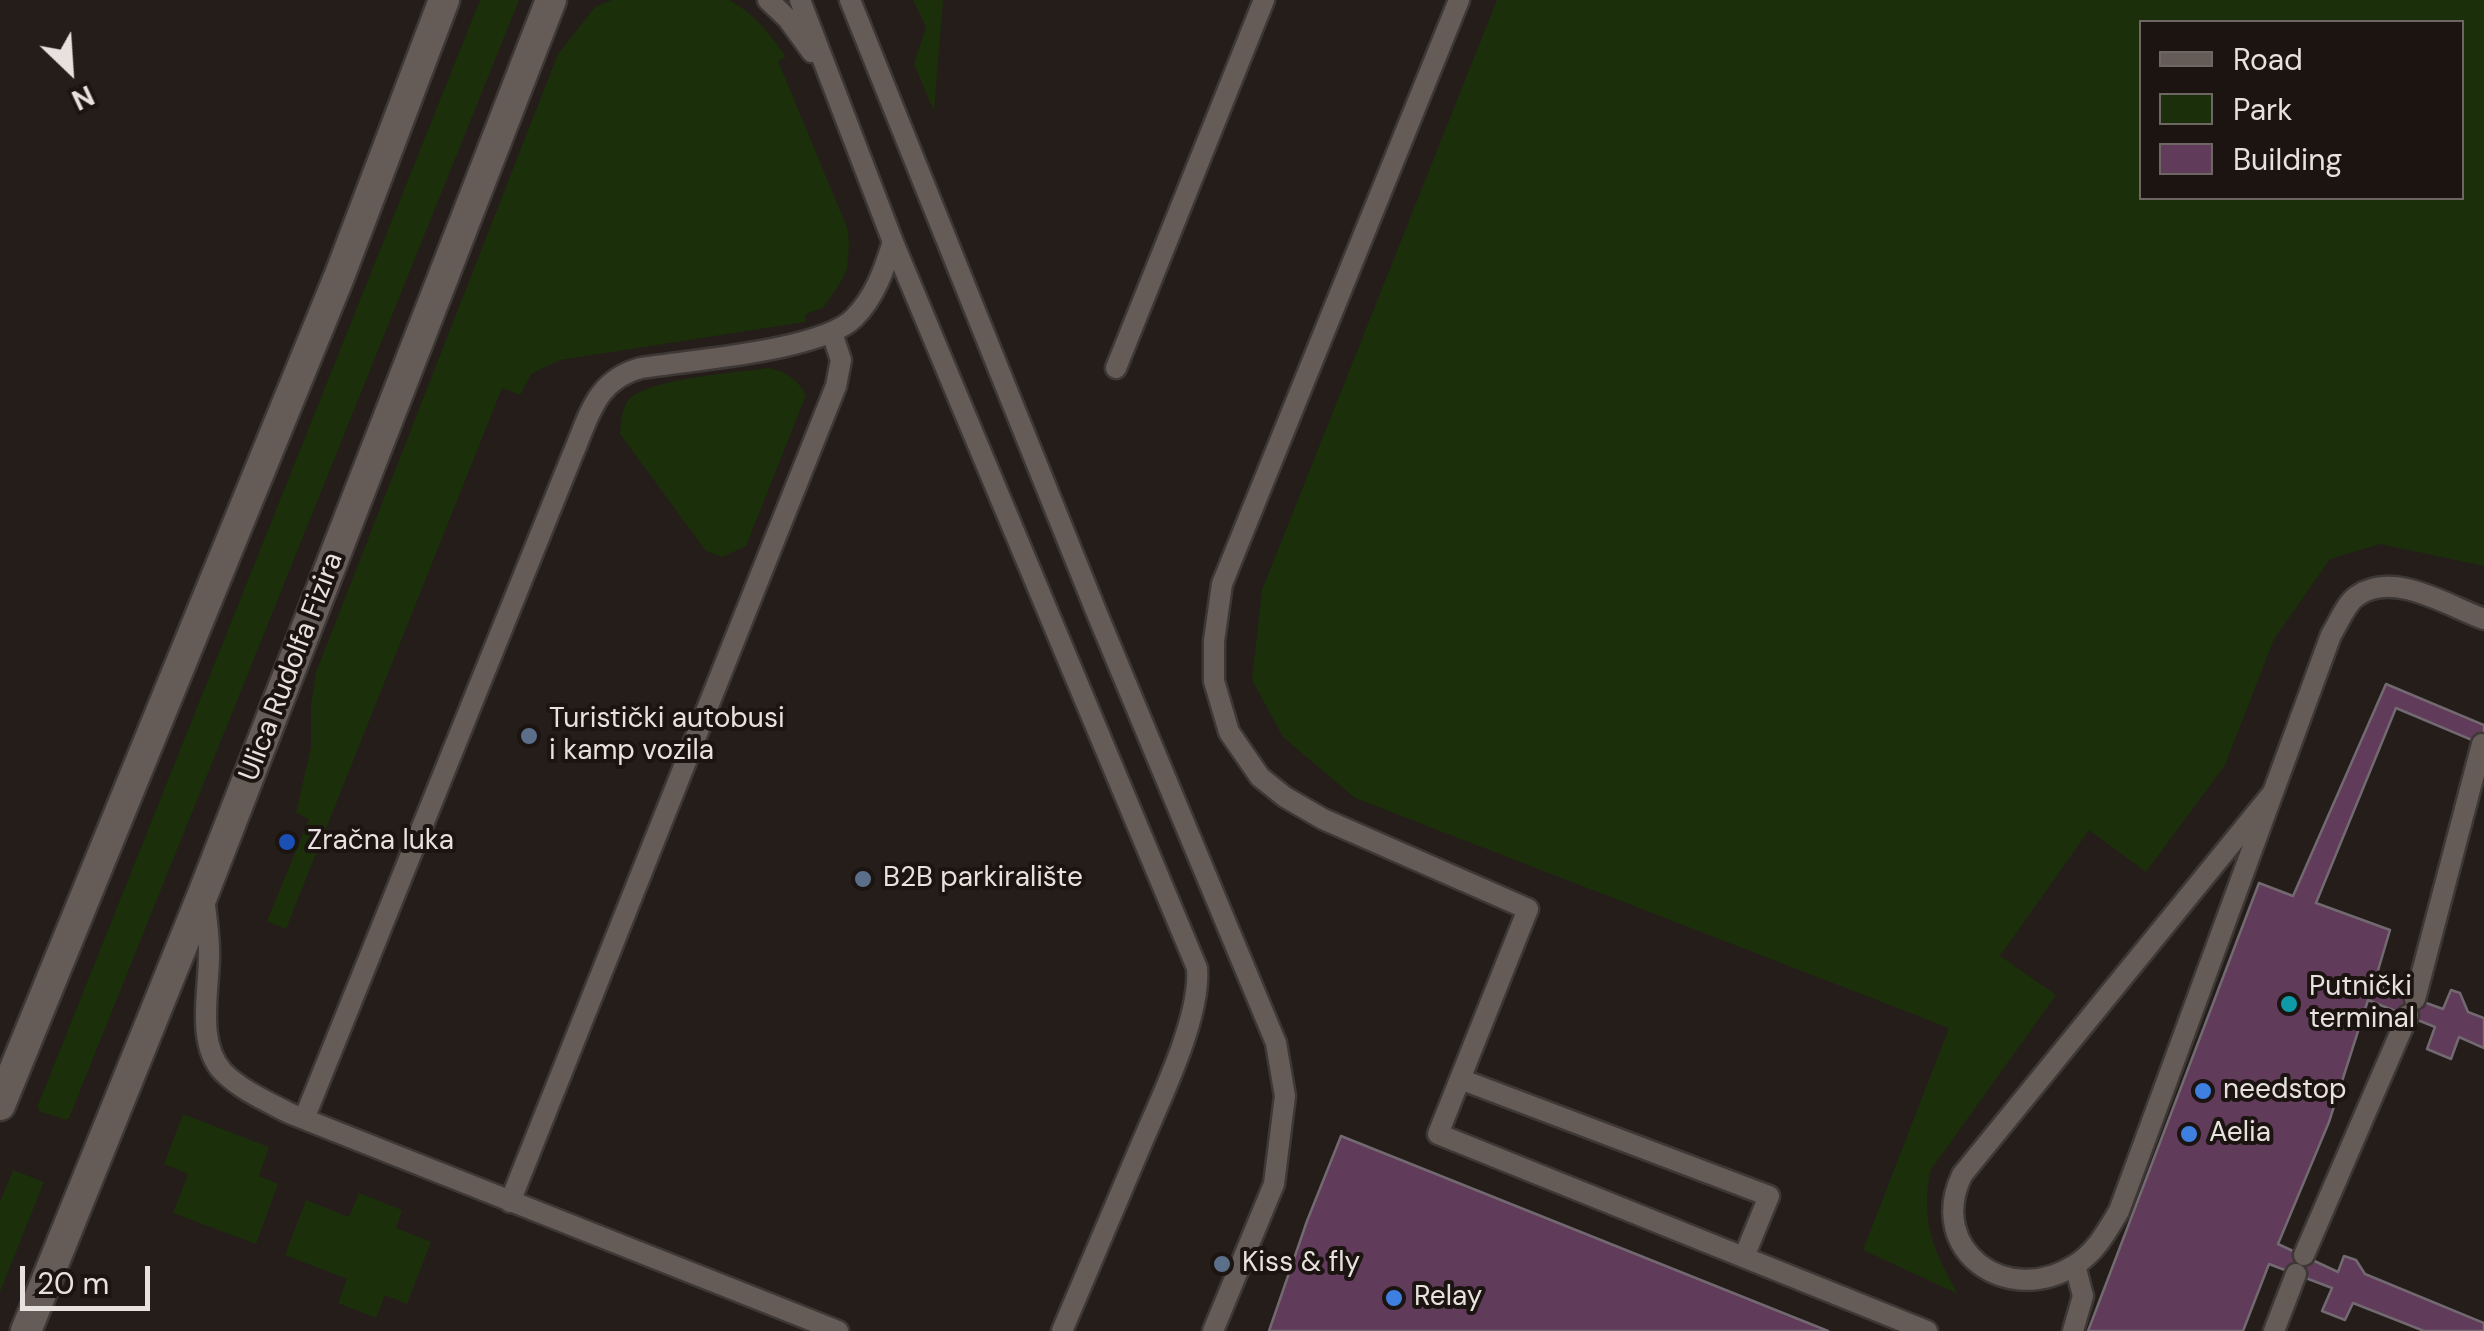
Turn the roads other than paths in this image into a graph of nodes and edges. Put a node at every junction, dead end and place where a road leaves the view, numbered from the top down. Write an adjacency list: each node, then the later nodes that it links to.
1 (444, 0): 17 (street)
2 (768, 0): 8 (lane)
3 (800, 0): 8 (lane)
4 (850, 0): 25 (lane)
5 (1264, 0): 11 (lane)
6 (1460, 0): 16 (lane)
7 (553, 4): 15 (street, Ulica Rudolfa Fizira)
8 (826, 75): 9 (lane)
9 (894, 242): 10 (lane); 24 (lane)
10 (832, 332): 18 (lane); 19 (lane)
11 (1116, 368)
12 (2484, 619): 14 (lane)
13 (2482, 744): 28 (lane)
14 (2271, 795): 21 (lane); 21 (lane)
15 (204, 894): 18 (lane); 22 (street, Ulica Rudolfa Fizira)
16 (1460, 1079): 20 (lane); 20 (lane)
17 (0, 1106)
18 (304, 1119): 19 (lane)
19 (510, 1202): 23 (lane)
20 (1744, 1258): 26 (lane)
21 (2075, 1265): 27 (lane)
22 (26, 1331)
23 (838, 1331)
24 (1062, 1331)
25 (1213, 1331)
26 (1927, 1331)
27 (2073, 1331)
28 (2274, 1331)

